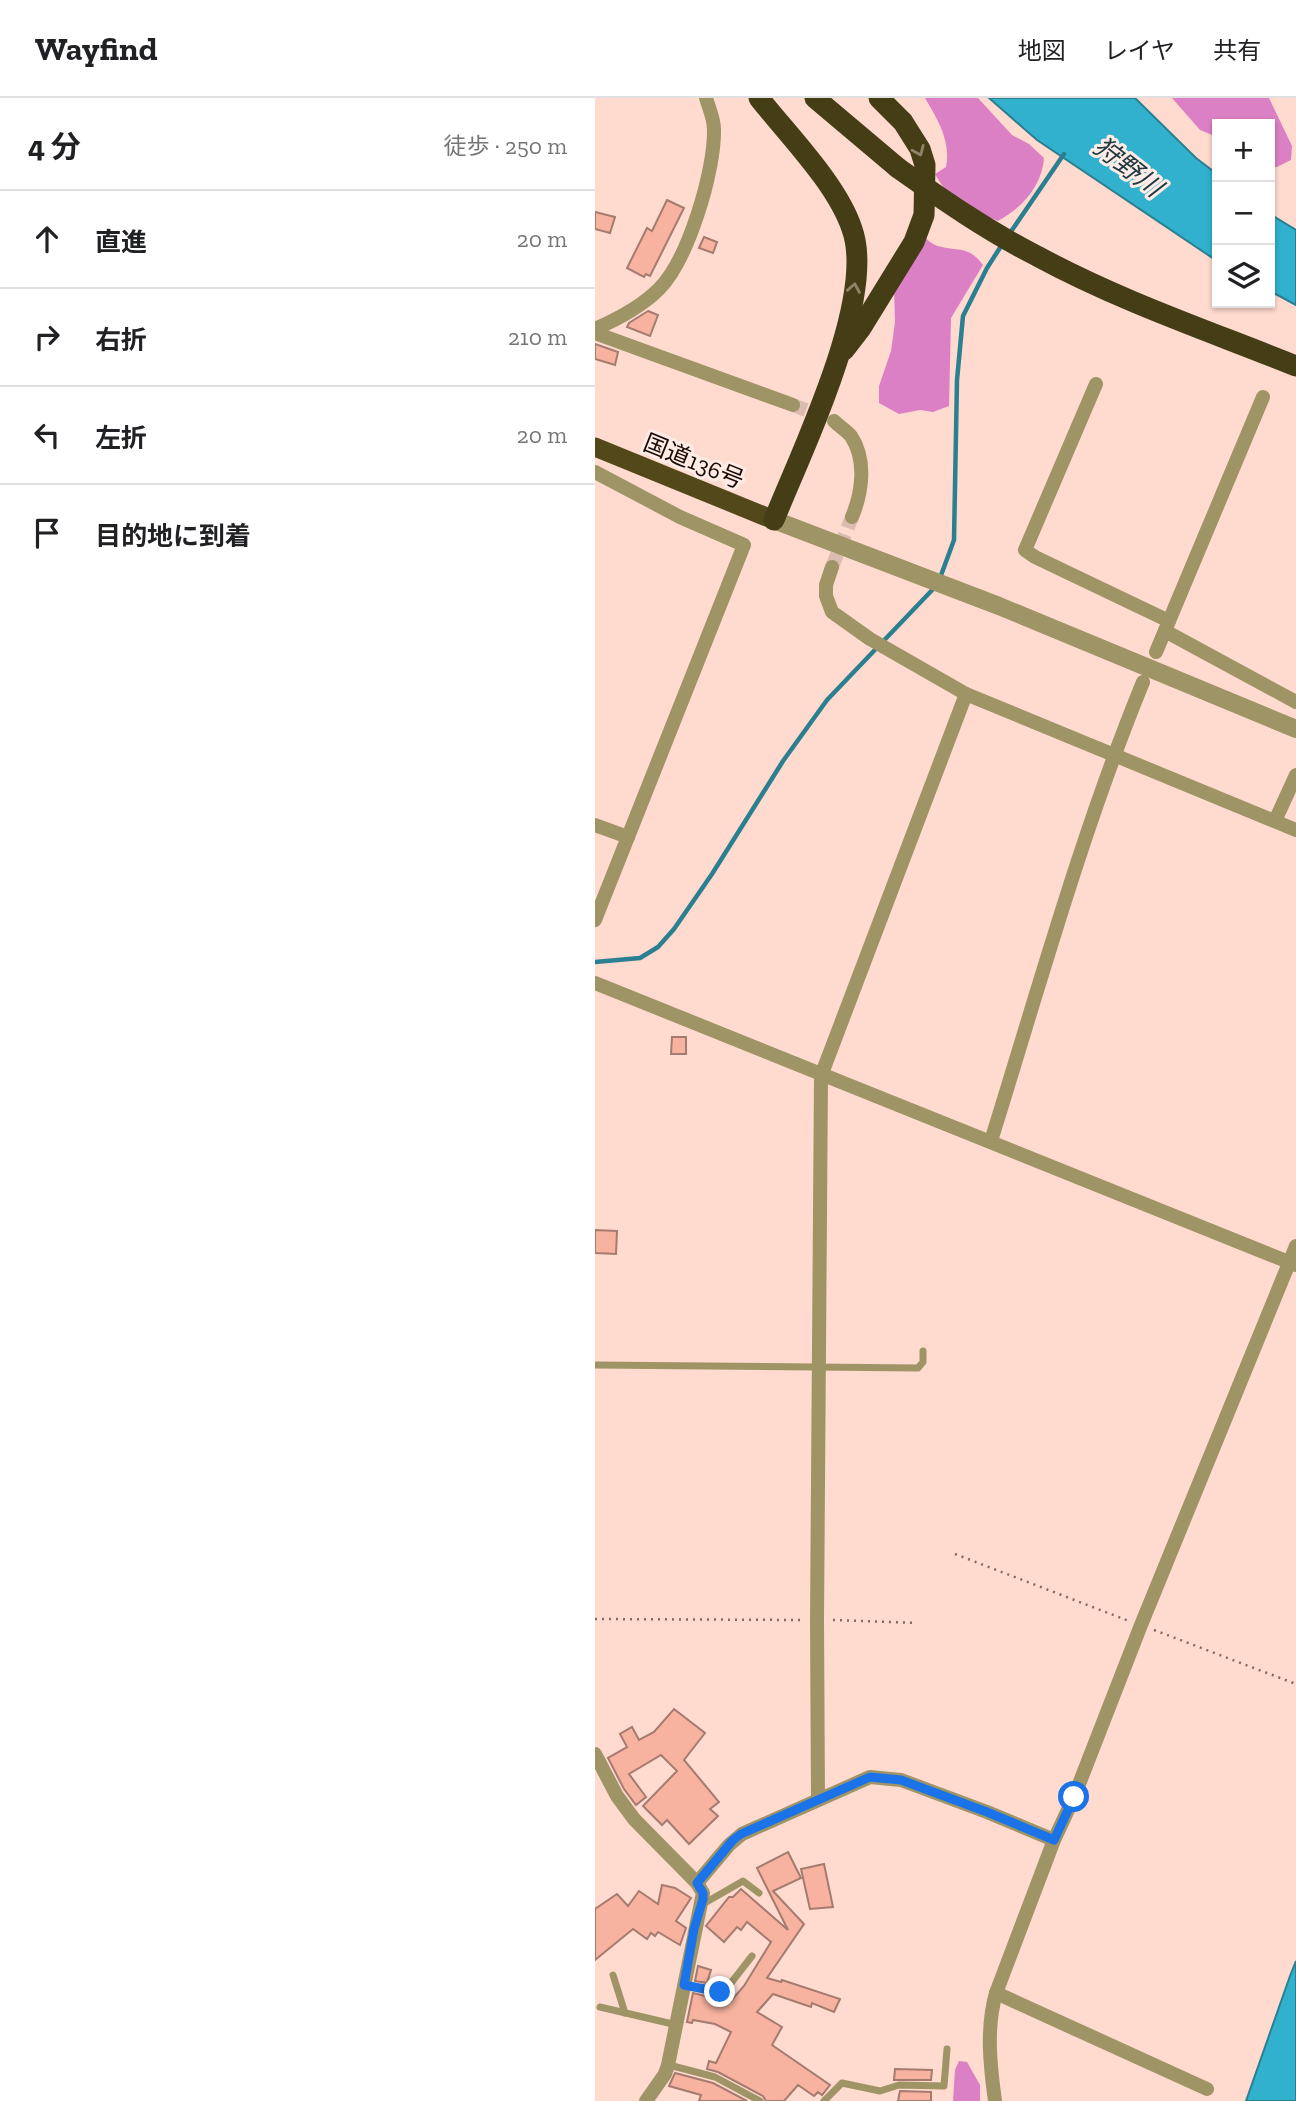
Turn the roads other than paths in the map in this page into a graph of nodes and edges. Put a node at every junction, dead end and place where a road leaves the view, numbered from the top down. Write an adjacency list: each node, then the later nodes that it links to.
1 (706, 98): 5 (street)
2 (759, 98): 6 (highway, one-way to 2)
3 (815, 98): 7 (highway, bridge)
4 (879, 98): 6 (highway, one-way to 6)
5 (595, 331): 10 (street)
6 (841, 355): 15 (highway)
7 (1296, 366)
8 (1095, 384): 17 (street)
9 (1263, 397): 17 (street)
10 (793, 405)
11 (834, 421): 14 (street)
12 (595, 447): 15 (highway, 国道136号)
13 (595, 472): 28 (street)
14 (852, 517)
15 (774, 520): 22 (street)
16 (832, 567): 20 (street)
17 (1167, 626): 18 (street); 21 (street)
18 (1156, 652)
19 (1143, 682): 23 (street)
20 (966, 694): 23 (street); 31 (street)
21 (1296, 702)
22 (1296, 729)
23 (1114, 755): 25 (street); 32 (street)
24 (1296, 775): 25 (street)
25 (1275, 821): 27 (street)
26 (595, 825): 28 (street)
27 (1296, 830)
28 (628, 837): 29 (street)
29 (595, 920)
30 (595, 983): 31 (street)
31 (821, 1076): 32 (street); 37 (street)
32 (991, 1141): 34 (street)
33 (1296, 1246): 34 (street)
34 (1293, 1264): 40 (street)
35 (923, 1351): 37 (lane)
36 (595, 1365): 37 (lane)
37 (818, 1367): 39 (street)
38 (595, 1754): 41 (street)
39 (818, 1798): 40 (street); 41 (street)
40 (1054, 1840): 47 (street)
41 (697, 1883): 43 (street)
42 (759, 1893): 43 (lane)
43 (702, 1904): 46 (street)
44 (752, 1956): 46 (lane)
45 (613, 1975): 49 (lane)
46 (684, 1985): 50 (street)
47 (996, 1993): 53 (street); 57 (street)
48 (600, 2007): 49 (lane)
49 (625, 2013): 50 (lane)
50 (677, 2025): 52 (street)
51 (947, 2049): 56 (lane)
52 (668, 2065): 54 (street); 55 (lane)
53 (1207, 2088)
54 (646, 2101)
55 (760, 2101)
56 (824, 2101)
57 (995, 2101)

